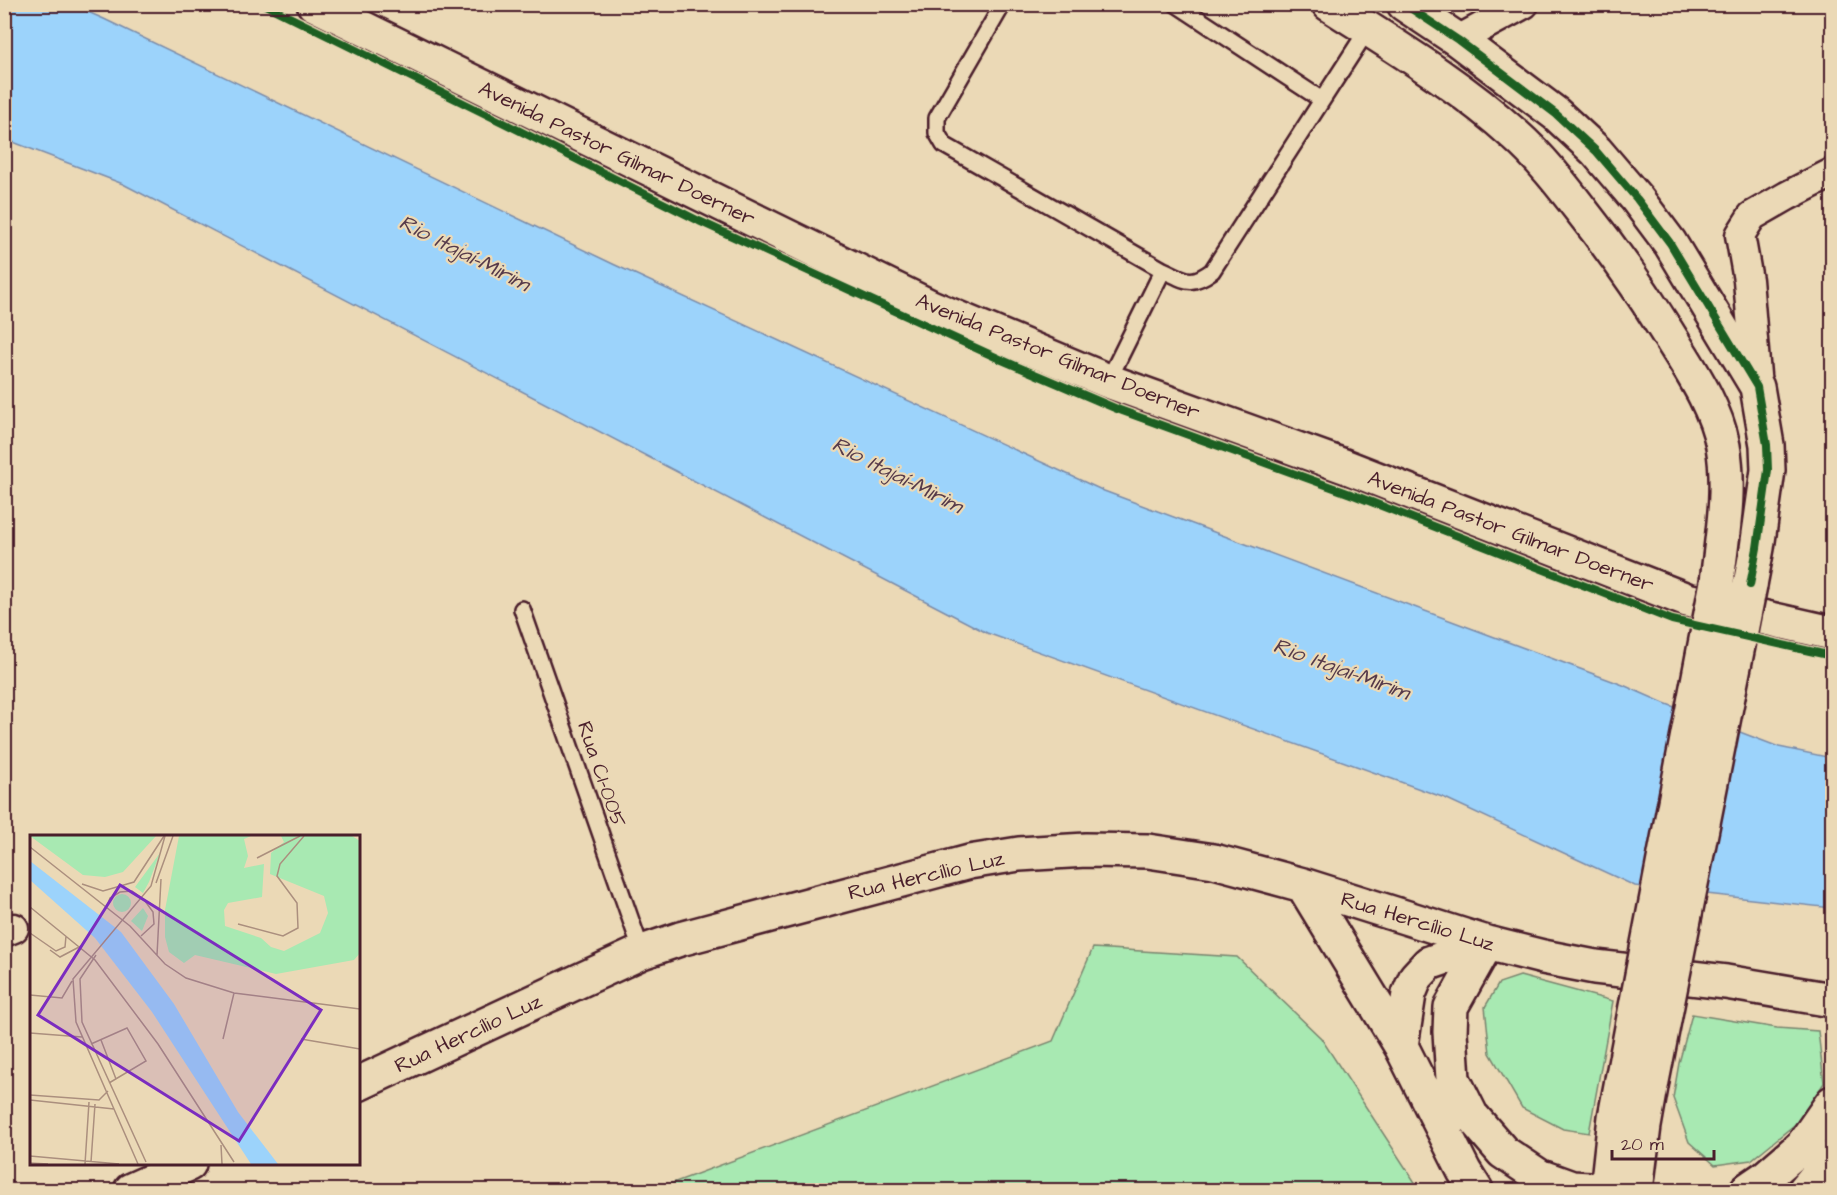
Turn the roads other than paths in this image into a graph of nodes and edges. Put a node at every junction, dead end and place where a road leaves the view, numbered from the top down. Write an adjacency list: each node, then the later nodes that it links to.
1 (314, 4): 12 (main road, Avenida Pastor Gilmar Doerner)
2 (1003, 4): 11 (lane)
3 (1176, 4): 9 (lane)
4 (1329, 4): 7 (main road)
5 (1404, 4): 8 (main road)
6 (1524, 4): 8 (street)
7 (1368, 29): 9 (lane); 21 (main road, bridge)
8 (1458, 40): 13 (main road)
9 (1322, 100): 11 (lane)
10 (1833, 173): 13 (street)
11 (1163, 270): 12 (lane)
12 (1108, 381): 15 (main road, Avenida Pastor Gilmar Doerner)
13 (1757, 387): 21 (main road, bridge)
14 (522, 609): 18 (lane, Rua C1-005)
15 (1833, 633)
16 (1303, 885): 17 (main road, Rua Hercílio Luz); 18 (main road, Rua Hercílio Luz); 20 (main road)
17 (1487, 943): 19 (main road, Rua Hercílio Luz); 20 (main road); 29 (main road)
18 (642, 952): 22 (main road, Rua Hercílio Luz)
19 (1832, 1001)
20 (1401, 1046): 28 (main road)
21 (1637, 1081): 24 (main road)
22 (360, 1083)
23 (1833, 1103): 31 (main road)
24 (1629, 1122): 29 (main road); 30 (main road)
25 (1833, 1158): 32 (main road)
26 (187, 1165): 27 (main road)
27 (131, 1191)
28 (1476, 1191)
29 (1606, 1191)
30 (1636, 1191)
31 (1747, 1191)
32 (1805, 1191)

